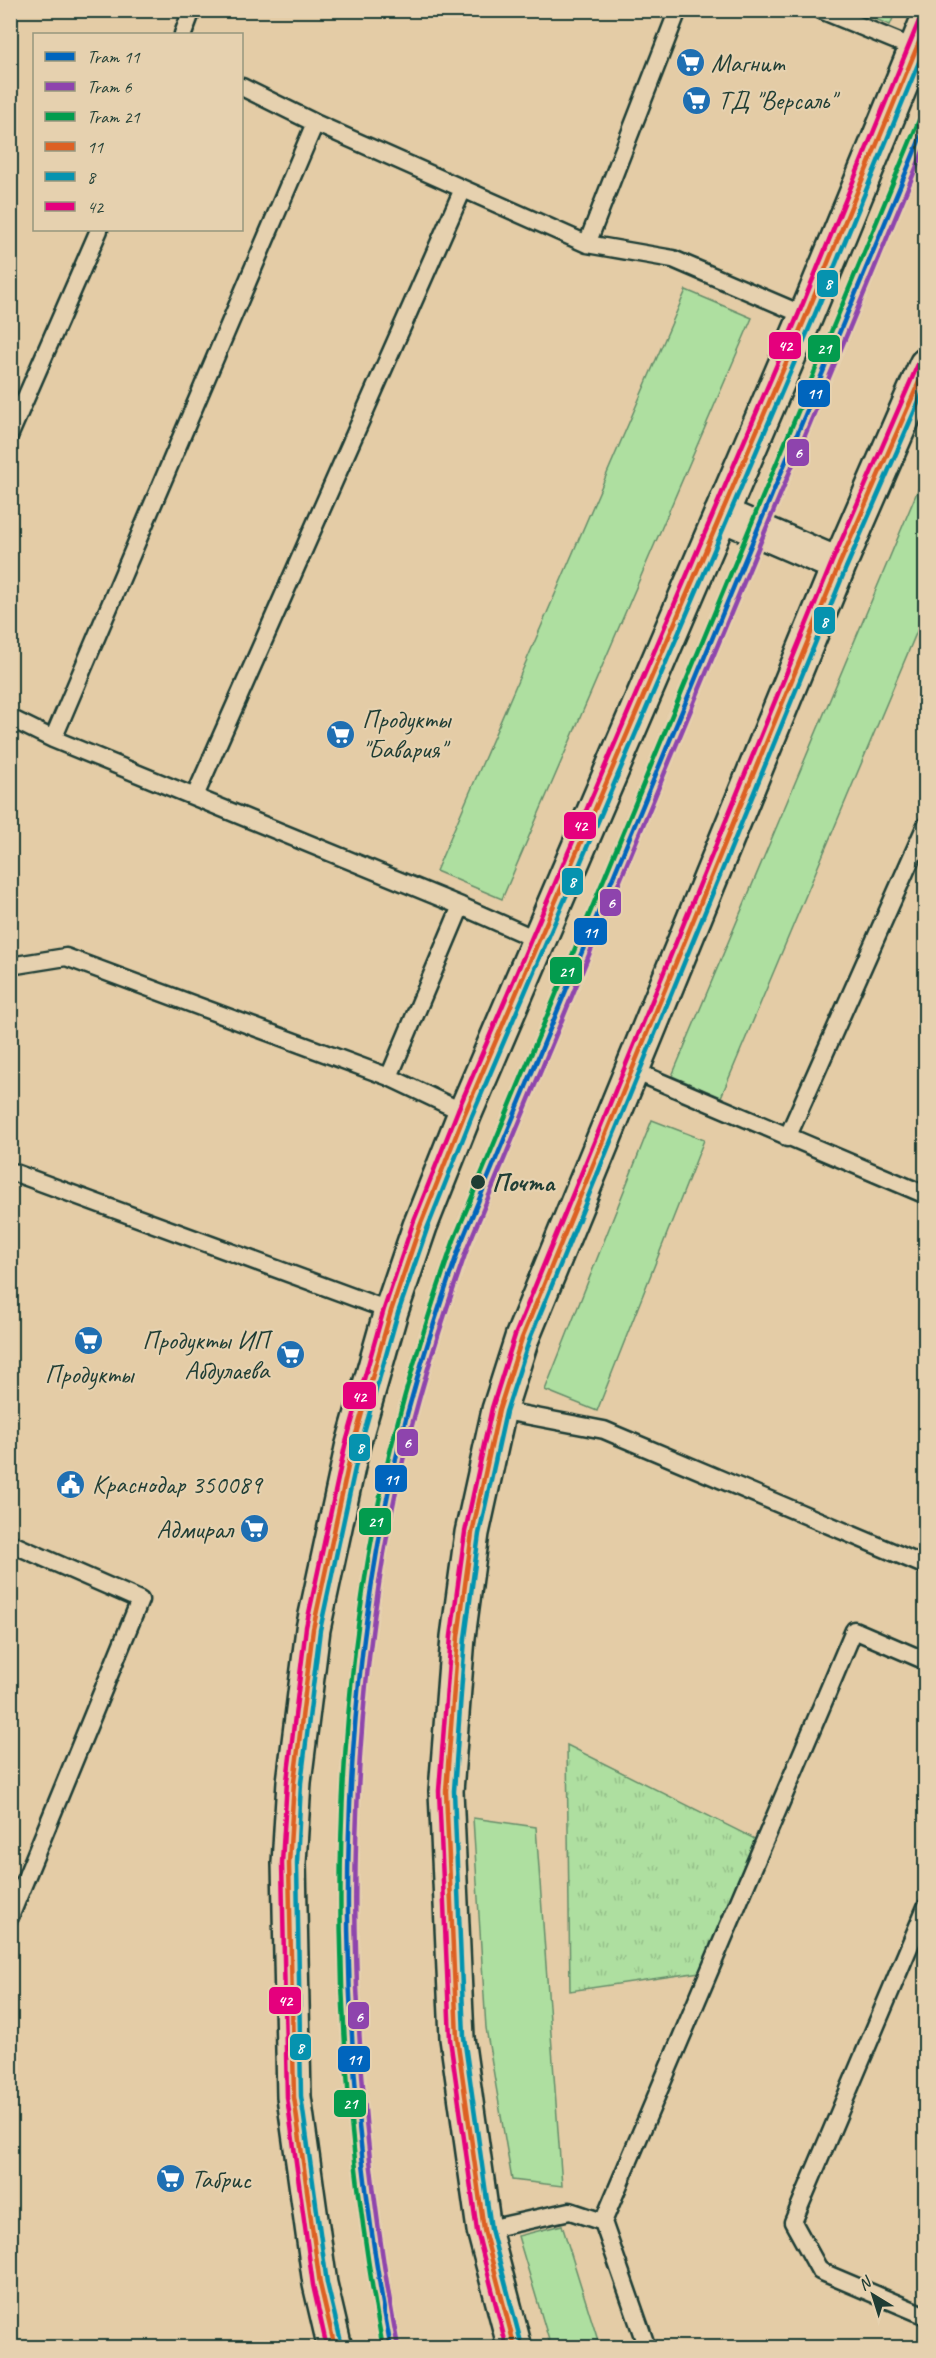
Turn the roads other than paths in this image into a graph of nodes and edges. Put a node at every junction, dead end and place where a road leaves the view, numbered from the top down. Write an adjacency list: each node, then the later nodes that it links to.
1 (192, 10): 4 (lane)
2 (678, 10): 10 (lane)
3 (821, 10): 5 (lane)
4 (183, 33)
5 (921, 36): 11 (main road)
6 (243, 87): 7 (lane)
7 (315, 123): 8 (lane); 17 (lane)
8 (463, 189): 10 (lane); 18 (lane)
9 (99, 231): 13 (lane)
10 (587, 244): 11 (lane)
11 (806, 316): 14 (main road)
12 (926, 365): 15 (main road)
13 (10, 434)
14 (721, 514): 15 (main road); 21 (main road)
15 (839, 566): 23 (main road)
16 (10, 718): 17 (lane)
17 (53, 739): 18 (lane)
18 (195, 796): 20 (lane)
19 (926, 825): 26 (lane)
20 (461, 906): 21 (lane); 24 (lane)
21 (540, 941): 25 (main road)
22 (10, 966): 24 (lane)
23 (632, 1070): 26 (lane); 30 (main road)
24 (388, 1077): 25 (lane)
25 (465, 1113): 29 (main road)
26 (788, 1138): 28 (lane)
27 (10, 1171): 29 (lane)
28 (926, 1195)
29 (391, 1311): 39 (main road)
30 (499, 1410): 32 (lane); 37 (main road)
31 (10, 1543): 35 (lane)
32 (926, 1566)
33 (926, 1661): 36 (lane)
34 (926, 1907): 38 (lane)
35 (10, 1917)
36 (603, 2222): 37 (lane); 41 (lane)
37 (484, 2230): 40 (main road)
38 (926, 2316)
39 (335, 2348)
40 (515, 2348)
41 (647, 2348)

